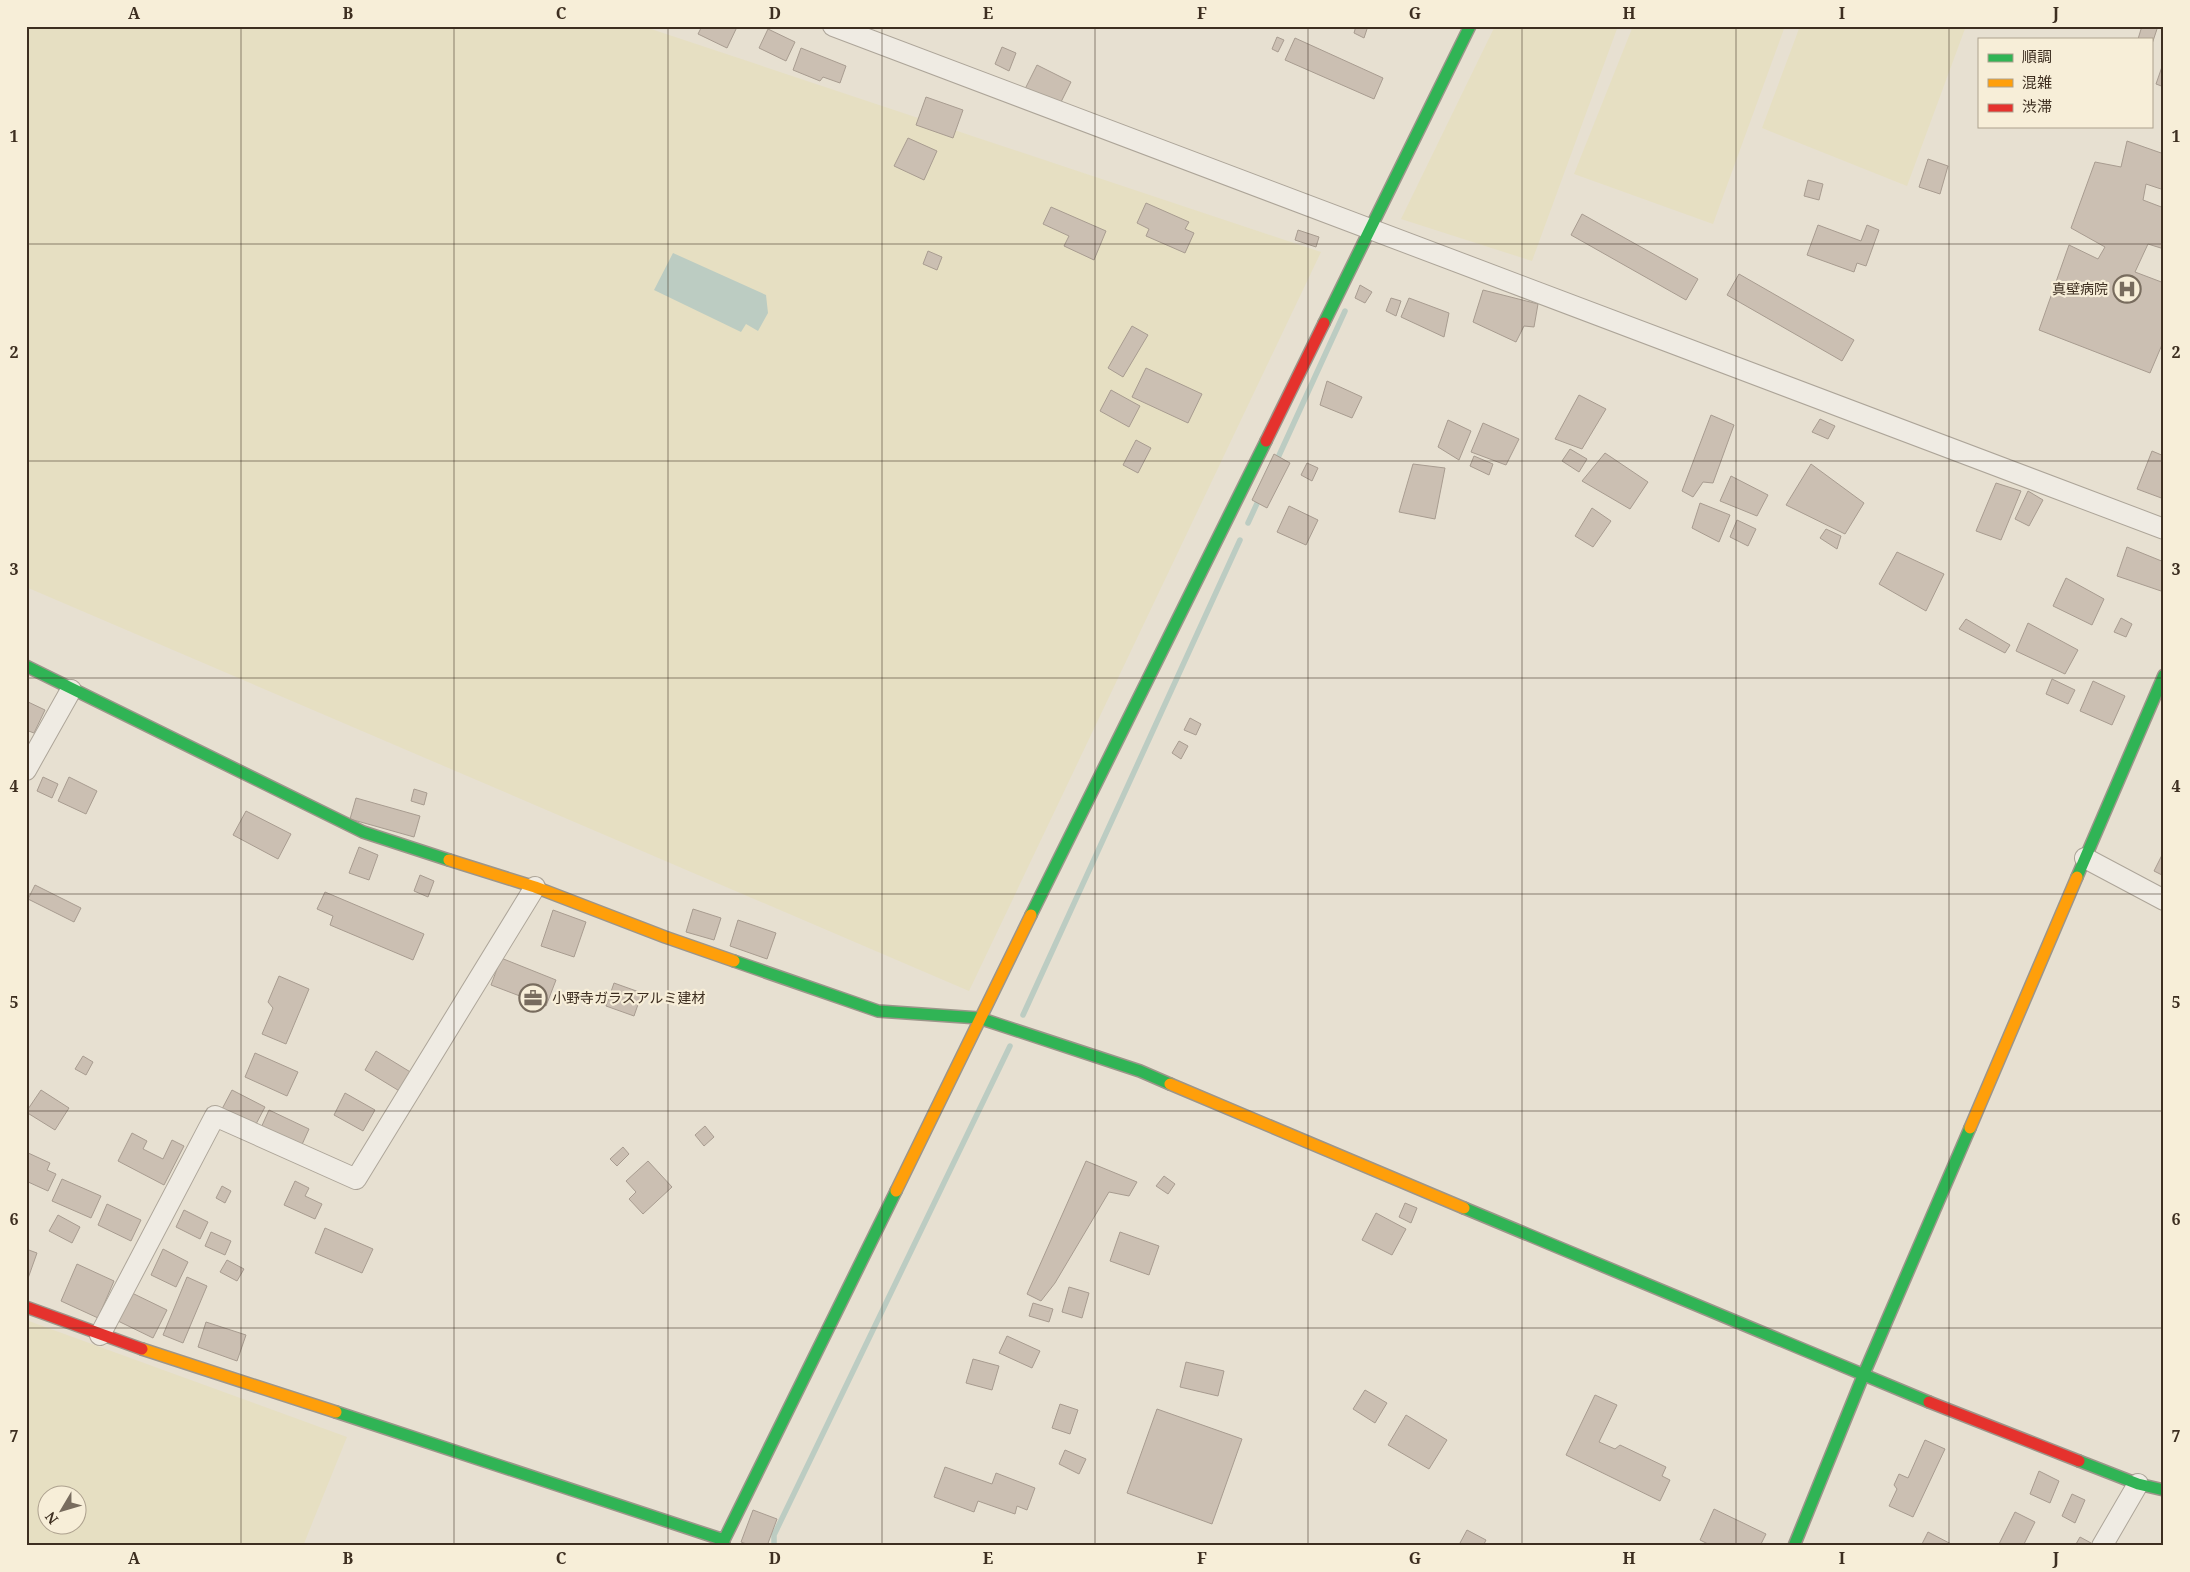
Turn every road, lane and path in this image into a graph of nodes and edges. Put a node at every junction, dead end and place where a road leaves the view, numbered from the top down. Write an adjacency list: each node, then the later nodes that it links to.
1 (833, 26): 3 (street)
2 (1470, 26): 3 (street)
3 (1370, 231): 4 (street); 12 (street)
4 (2164, 529)
5 (26, 666): 7 (street)
6 (2164, 675): 9 (street)
7 (71, 690): 8 (street); 10 (street)
8 (26, 770)
9 (2085, 858): 11 (street); 15 (street)
10 (535, 887): 12 (street); 14 (street)
11 (2164, 900)
12 (979, 1018): 15 (street); 18 (street)
13 (26, 1307): 14 (street)
14 (100, 1335): 18 (street)
15 (1863, 1376): 16 (street); 19 (street)
16 (2138, 1484): 17 (street); 20 (street)
17 (2164, 1490)
18 (728, 1544)
19 (1794, 1546)
20 (2102, 1546)

